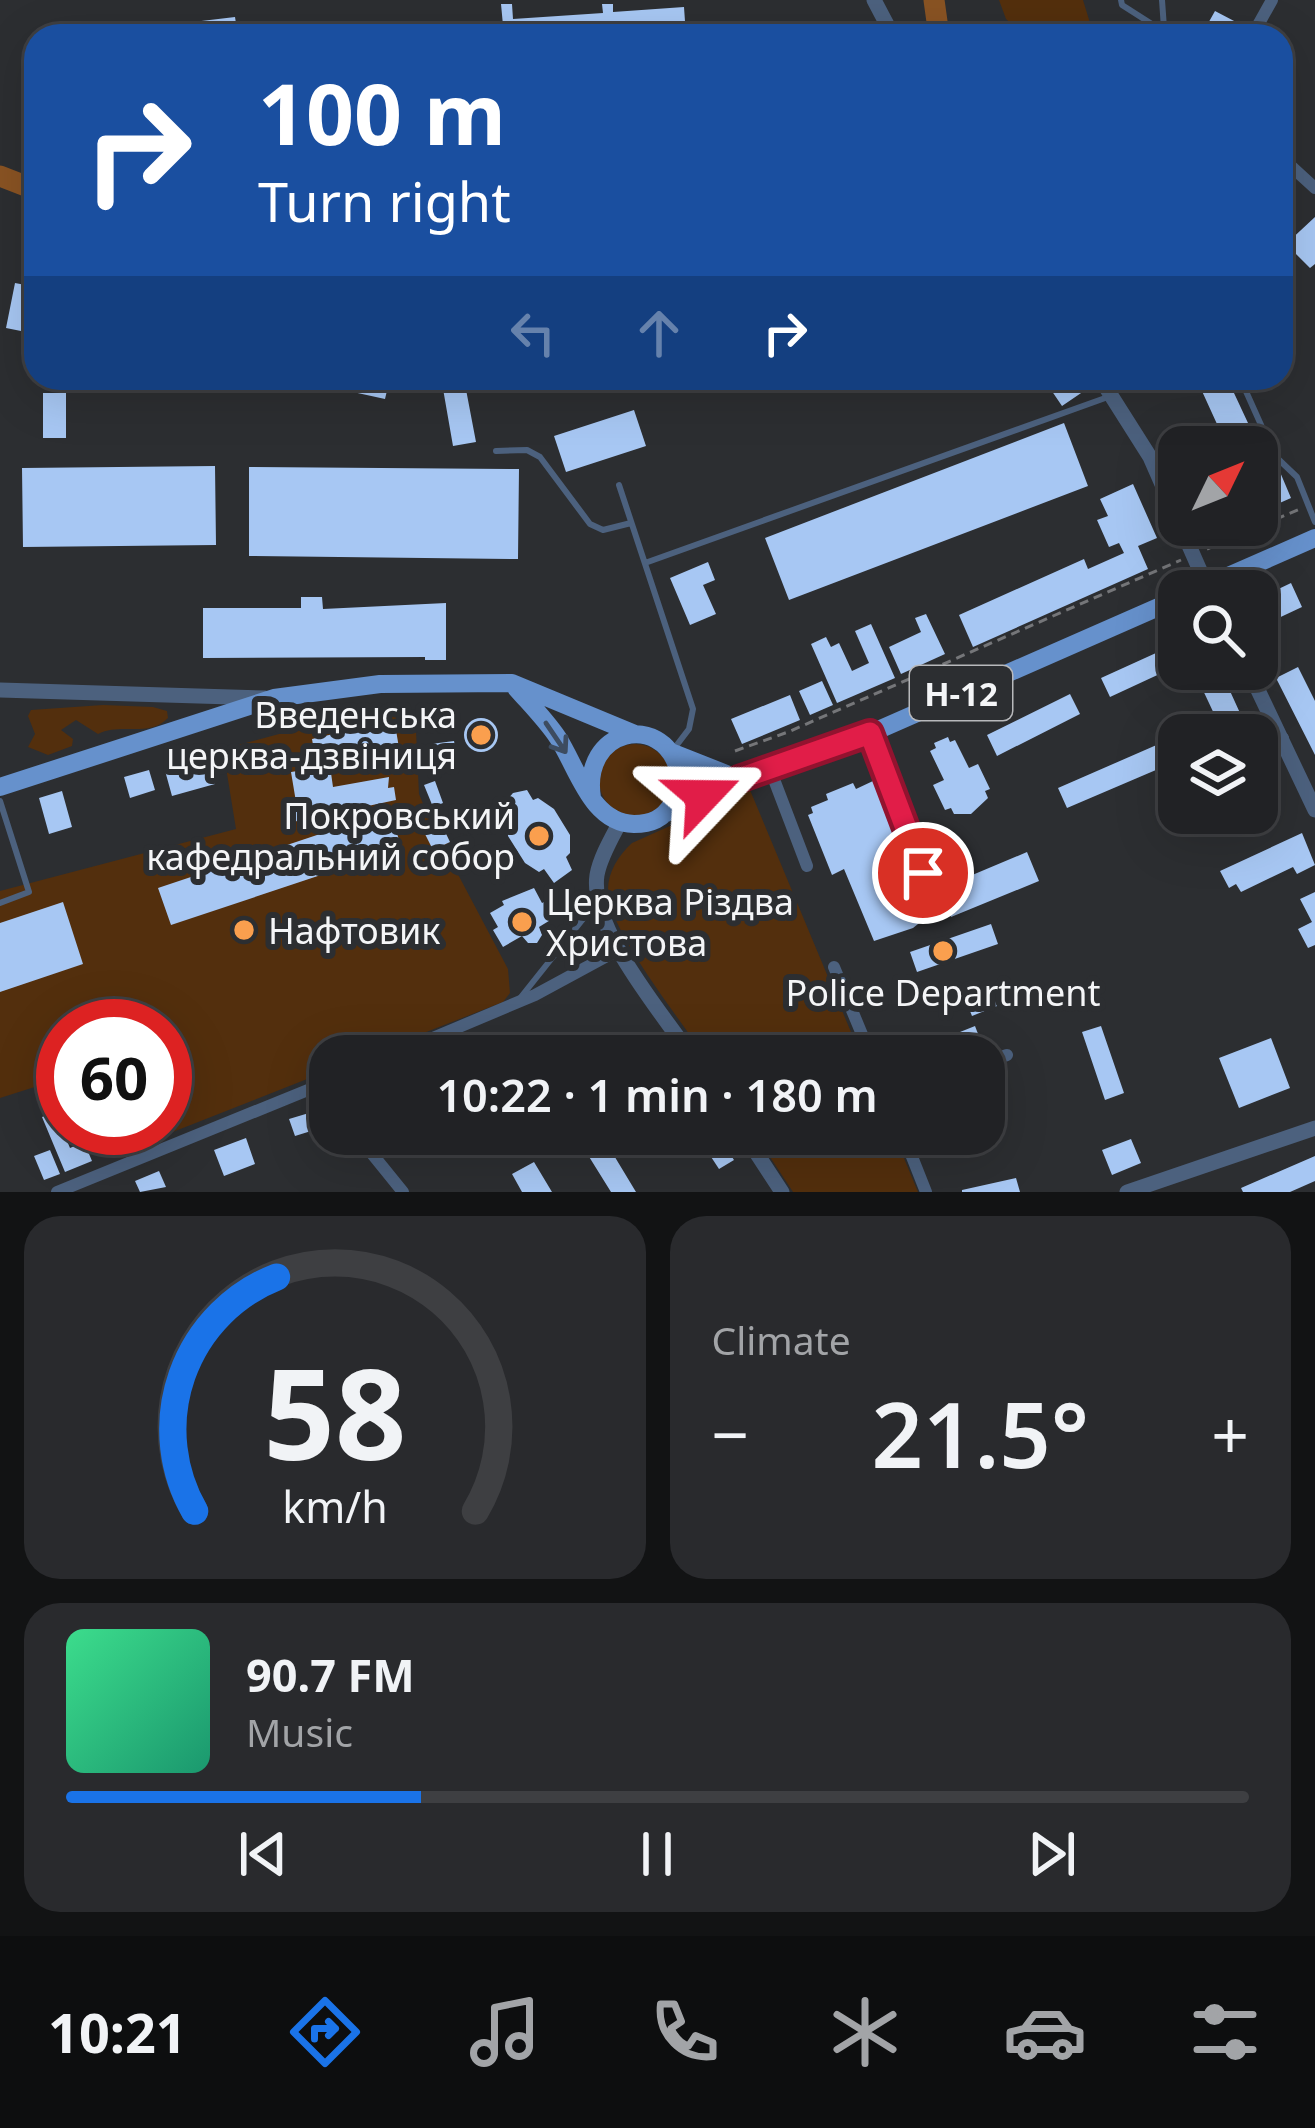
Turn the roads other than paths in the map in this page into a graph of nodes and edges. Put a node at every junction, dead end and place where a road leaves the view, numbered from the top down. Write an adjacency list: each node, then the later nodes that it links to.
1 (1120, 0): 2 (lane)
2 (1151, 24)
3 (1108, 390): 5 (street)
4 (1245, 390): 9 (lane)
5 (1111, 395): 7 (street); 12 (lane)
6 (496, 451): 10 (lane)
7 (1158, 475)
8 (619, 484): 10 (lane)
9 (1315, 522)
10 (631, 523): 12 (lane)
11 (1315, 538): 13 (main road)
12 (645, 563): 23 (lane)
13 (1245, 570)
14 (1158, 607): 19 (main road, Н-12)
15 (512, 683): 18 (main road); 20 (main road); 27 (main road, one-way to 27)
16 (0, 689): 18 (street)
17 (1259, 690): 21 (street)
18 (274, 698): 26 (main road)
19 (870, 733): 24 (main road, Н-12); 35 (street)
20 (635, 734): 23 (main road); 27 (main road)
21 (1283, 738): 22 (street); 29 (street)
22 (1278, 740)
23 (671, 752): 25 (main road); 30 (main road)
24 (770, 769): 25 (main road, Н-12); 32 (street)
25 (739, 779): 30 (main road, Н-12)
26 (0, 787)
27 (592, 798): 31 (main road)
28 (0, 801): 34 (lane)
29 (1315, 810)
30 (666, 813): 31 (main road, Н-12)
31 (620, 824): 33 (street)
32 (807, 866)
33 (597, 901): 36 (street); 38 (lane)
34 (0, 903)
35 (934, 903)
36 (620, 949): 38 (street); 40 (street)
37 (834, 967): 41 (street)
38 (516, 1004): 39 (street)
39 (441, 1035)
40 (677, 1035)
41 (862, 1035)
42 (309, 1094): 47 (street)
43 (1315, 1128): 51 (street)
44 (373, 1155): 48 (street)
45 (757, 1155): 49 (street)
46 (911, 1155): 50 (street)
47 (57, 1192)
48 (403, 1192)
49 (782, 1192)
50 (926, 1192)
51 (1127, 1192)

